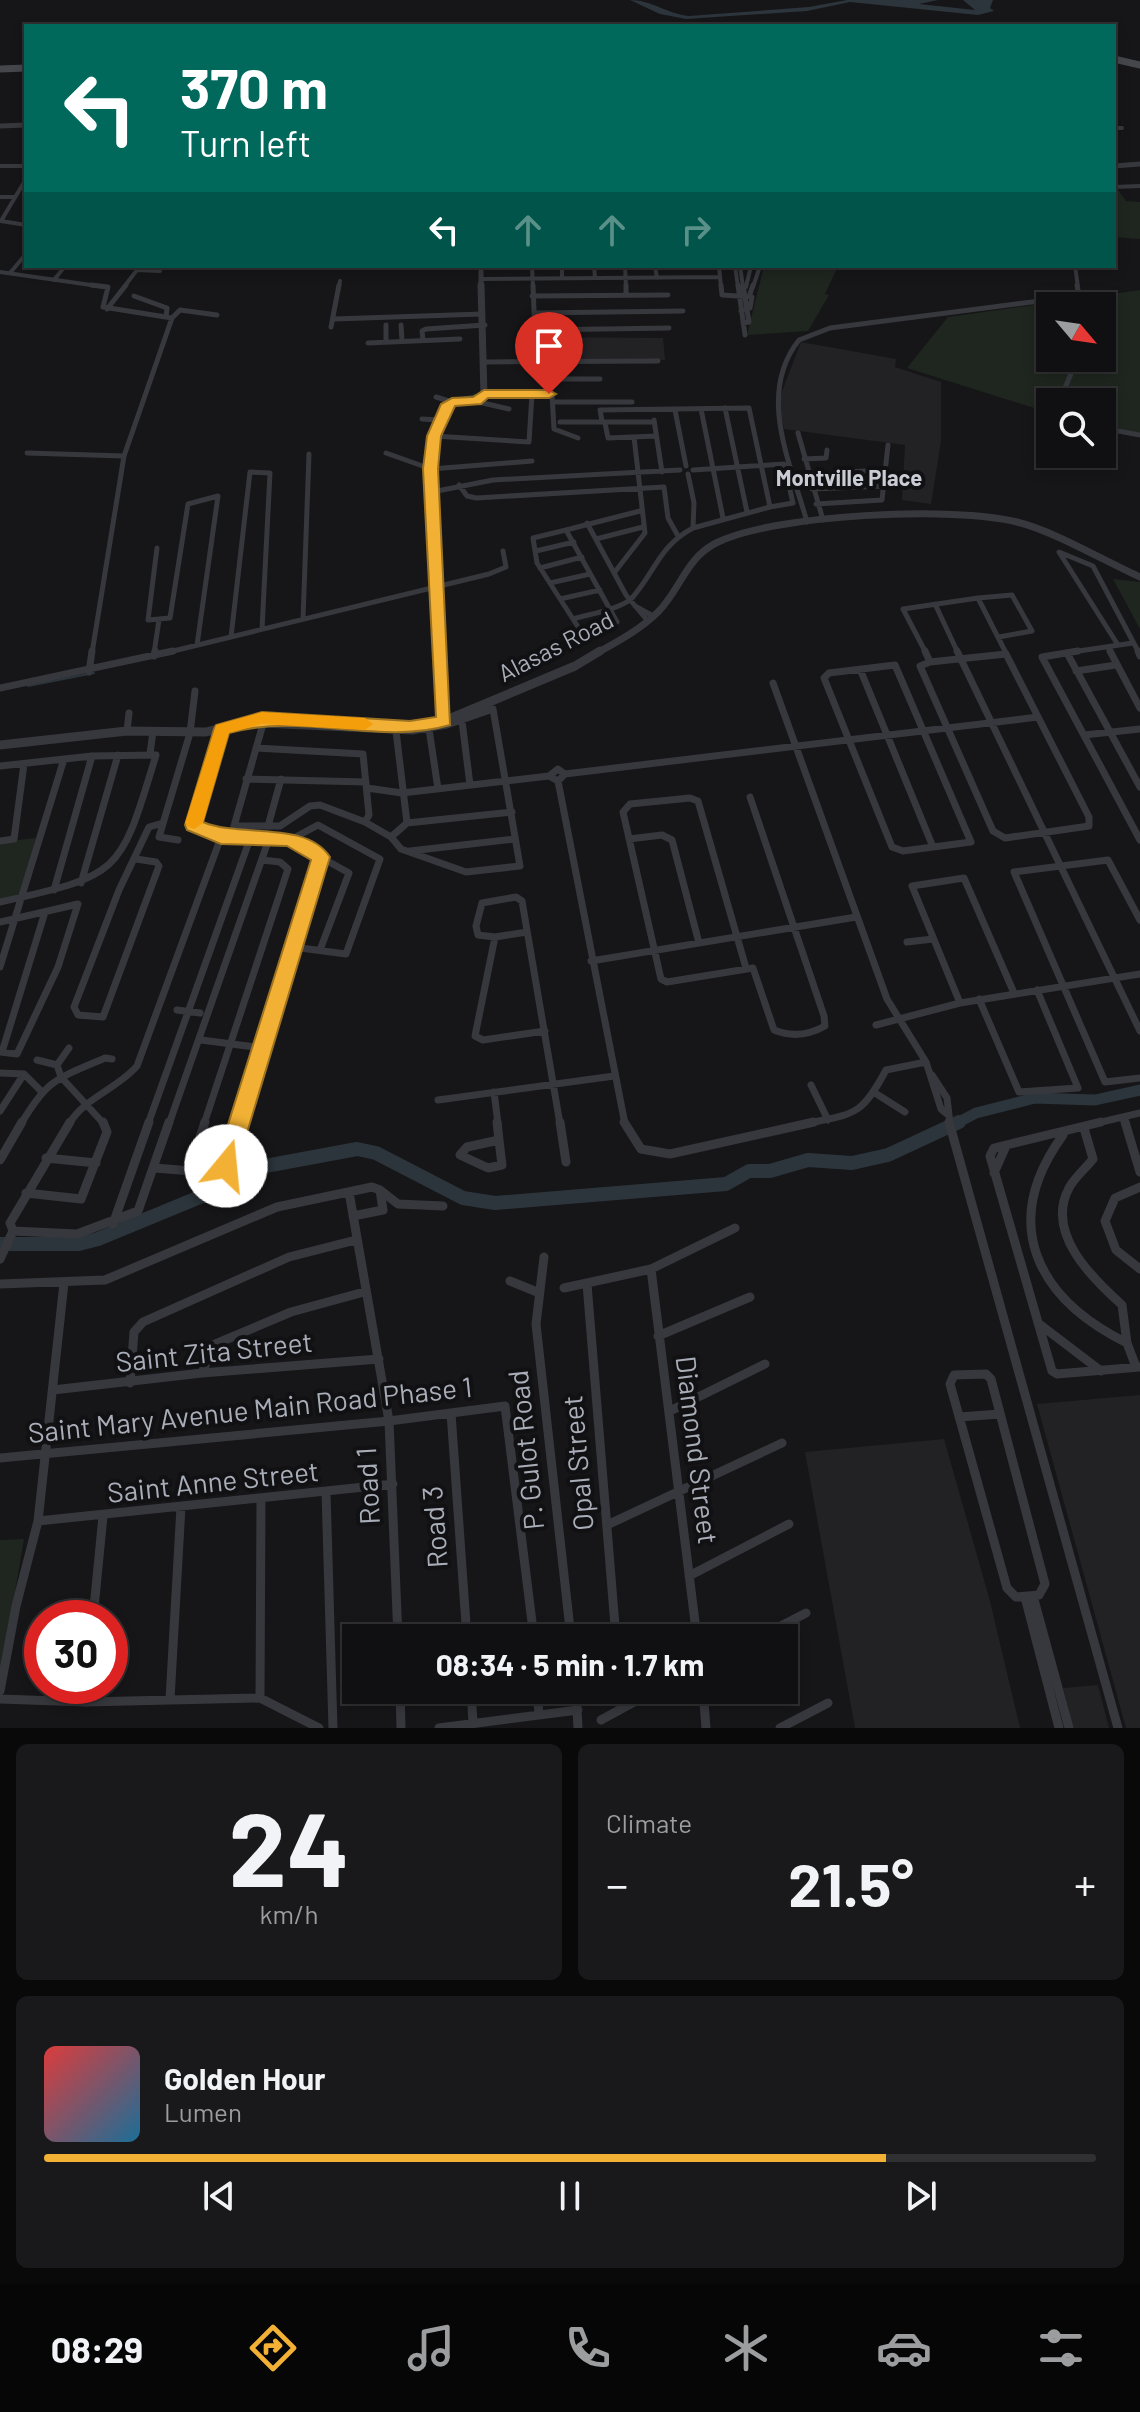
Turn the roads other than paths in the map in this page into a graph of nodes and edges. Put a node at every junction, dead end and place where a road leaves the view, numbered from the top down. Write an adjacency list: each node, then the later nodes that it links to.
1 (1116, 59): 2 (main road)
2 (1140, 65)
3 (24, 68): 4 (main road)
4 (0, 69)
5 (24, 125): 6 (street)
6 (0, 126)
7 (1116, 128): 8 (street)
8 (1122, 128)
9 (1140, 164): 12 (street)
10 (0, 166): 11 (street)
11 (24, 166)
12 (1116, 166)
13 (24, 182): 17 (street)
14 (1140, 186): 15 (street)
15 (1116, 187)
16 (0, 197): 17 (street)
17 (14, 197): 18 (street)
18 (24, 225)
19 (24, 256): 35 (street)
20 (63, 268): 44 (street)
21 (138, 268): 33 (street); 52 (street)
22 (481, 268): 43 (street)
23 (532, 268): 37 (street)
24 (562, 268): 38 (street)
25 (594, 268): 39 (street)
26 (625, 268): 40 (street)
27 (655, 268): 41 (street)
28 (719, 268): 36 (street)
29 (740, 268): 45 (street)
30 (750, 268): 45 (street)
31 (760, 268): 42 (street)
32 (1075, 268): 129 (street)
33 (160, 271)
34 (0, 272): 35 (street)
35 (10, 273): 44 (street)
36 (720, 277): 41 (street); 51 (street)
37 (532, 278): 38 (street); 43 (street); 50 (street)
38 (562, 278): 39 (street)
39 (595, 278): 40 (street)
40 (626, 278): 41 (street); 47 (street)
41 (657, 278)
42 (757, 278): 45 (street); 51 (street)
43 (481, 279): 56 (street)
44 (54, 280): 52 (street)
45 (744, 280): 51 (street)
46 (340, 281): 59 (street)
47 (626, 295): 48 (street); 50 (street)
48 (668, 295)
49 (134, 296): 58 (street)
50 (532, 296): 55 (street)
51 (744, 296): 54 (street); 54 (street)
52 (107, 309): 58 (street)
53 (683, 311): 55 (street)
54 (744, 311): 66 (street)
55 (535, 313): 65 (street)
56 (482, 314): 59 (street); 62 (street)
57 (217, 315): 58 (street)
58 (169, 317): 105 (street)
59 (334, 319): 63 (street)
60 (386, 325): 70 (street)
61 (401, 325): 69 (street)
62 (485, 325): 68 (street); 74 (street)
63 (331, 327)
64 (669, 328): 65 (street)
65 (537, 330): 72 (street)
66 (745, 335)
67 (460, 339): 68 (street)
68 (423, 340): 69 (street)
69 (402, 341): 70 (street)
70 (386, 342): 71 (street)
71 (368, 343)
72 (536, 361): 73 (street); 74 (street)
73 (658, 361)
74 (485, 362): 76 (street)
75 (600, 379): 77 (street)
76 (484, 394): 77 (street); 79 (street)
77 (535, 394): 81 (street); 96 (street)
78 (436, 397): 80 (street)
79 (474, 401): 80 (street); 84 (street)
80 (452, 402): 89 (street)
81 (555, 402): 82 (street); 99 (street)
82 (632, 402)
83 (725, 408): 85 (street); 108 (street); 109 (street)
84 (509, 409)
85 (701, 409): 87 (street); 111 (street)
86 (653, 410): 87 (street); 91 (street); 92 (street)
87 (675, 410): 110 (street)
88 (422, 419): 89 (street)
89 (440, 420): 96 (street)
90 (560, 422): 91 (street)
91 (604, 422): 92 (street); 98 (street)
92 (654, 422): 97 (street)
93 (1116, 431): 95 (street)
94 (798, 433): 106 (street)
95 (1140, 435)
96 (434, 436): 112 (street)
97 (656, 436): 98 (street); 114 (street)
98 (634, 437): 116 (street)
99 (578, 438)
100 (888, 445): 113 (street)
101 (827, 450): 106 (street)
102 (27, 453): 105 (street)
103 (386, 453): 112 (street)
104 (309, 454): 154 (street)
105 (124, 456): 173 (street)
106 (804, 459): 117 (street)
107 (532, 461): 112 (street)
108 (761, 465): 109 (street); 124 (street); 124 (street)
109 (738, 467): 111 (street); 126 (street)
110 (683, 468): 114 (street); 115 (street)
111 (713, 468): 115 (street); 127 (street)
112 (431, 469): 122 (street)
113 (886, 470): 117 (street); 119 (street)
114 (662, 472): 116 (street)
115 (691, 472): 133 (street)
116 (637, 474): 118 (street); 120 (street)
117 (808, 474): 121 (street)
118 (459, 485): 120 (street); 122 (street)
119 (884, 486): 121 (street); 123 (street)
120 (638, 487): 125 (street); 134 (street)
121 (812, 489): 123 (street)
122 (432, 492): 146 (street)
123 (816, 504): 128 (street)
124 (770, 507): 126 (street)
125 (640, 511): 130 (street); 131 (street)
126 (747, 512): 127 (street)
127 (723, 518): 133 (street)
128 (823, 520): 129 (street, Alasas Road); 144 (street, Alasas Road)
129 (807, 522): 153 (street, Alasas Road)
130 (587, 523): 132 (street); 135 (street)
131 (643, 527): 135 (street); 142 (street)
132 (565, 528): 136 (street); 139 (street)
133 (693, 528): 134 (street)
134 (678, 536): 150 (street)
135 (596, 539): 142 (street)
136 (574, 542): 139 (street); 140 (street)
137 (157, 548): 156 (street)
138 (503, 551): 146 (street)
139 (536, 551): 141 (street)
140 (582, 557): 141 (street); 143 (street)
141 (540, 568): 145 (street)
142 (614, 573): 150 (street)
143 (590, 574): 145 (street); 147 (street)
144 (1140, 577)
145 (550, 583): 149 (street)
146 (439, 585): 154 (street); 180 (street)
147 (600, 590): 149 (street); 152 (street)
148 (978, 598): 151 (street); 159 (street); 159 (street)
149 (560, 599): 155 (street)
150 (633, 603): 152 (street); 153 (street)
151 (935, 604): 168 (street); 169 (street)
152 (610, 607): 155 (street); 155 (street)
153 (650, 618): 180 (street, Alasas Road)
154 (303, 619): 157 (street)
155 (573, 619)
156 (159, 620): 161 (street); 166 (street)
157 (262, 629): 158 (street); 158 (street)
158 (231, 637): 161 (street)
159 (999, 637): 165 (street)
160 (1133, 643): 162 (street); 162 (street); 167 (street)
161 (197, 645): 166 (street)
162 (1118, 645): 163 (street)
163 (1108, 647): 164 (street); 170 (street)
164 (1067, 653): 172 (street); 194 (street)
165 (1007, 654): 168 (street); 179 (street)
166 (154, 656): 173 (street)
167 (1140, 656)
168 (962, 659): 169 (street); 182 (street)
169 (930, 662): 183 (street)
170 (1116, 665): 172 (street); 177 (street)
171 (860, 669): 190 (street); 193 (street); 195 (street)
172 (1076, 671): 192 (street)
173 (89, 672): 175 (street)
174 (773, 683): 197 (street)
175 (0, 688)
176 (195, 691): 191 (street)
177 (1140, 708)
178 (129, 713): 187 (street)
179 (1038, 717): 182 (street); 220 (street)
180 (444, 721): 184 (street, Alasas Road)
181 (462, 721): 185 (street); 208 (street); 210 (street)
182 (993, 722): 183 (street); 220 (street)
183 (947, 728): 190 (street); 220 (street)
184 (222, 729): 191 (street, Alasas Road); 223 (street)
185 (429, 729): 189 (street); 212 (street)
186 (1140, 729): 192 (street)
187 (130, 731): 188 (street, Alasas Road); 196 (street, Alasas Road)
188 (153, 731): 191 (street, Alasas Road); 199 (street)
189 (396, 731): 198 (street); 213 (street)
190 (923, 731): 193 (street); 231 (street)
191 (190, 733): 217 (street)
192 (1110, 733): 194 (street); 211 (street)
193 (887, 735): 195 (street); 231 (street)
194 (1084, 735): 229 (street)
195 (850, 740): 197 (street); 231 (street)
196 (0, 745)
197 (796, 746): 205 (street); 244 (street)
198 (256, 748): 206 (street); 209 (street)
199 (150, 754): 200 (street); 239 (street)
200 (118, 755): 201 (street); 239 (street)
201 (92, 756): 202 (street); 240 (street)
202 (64, 759): 203 (street); 241 (street)
203 (24, 764): 204 (street); 230 (street)
204 (0, 766)
205 (562, 778): 208 (street); 258 (street)
206 (246, 779): 207 (street); 219 (street)
207 (281, 779): 209 (street); 219 (street)
208 (506, 781): 210 (street); 215 (street)
209 (367, 785): 213 (street); 216 (street)
210 (470, 785): 212 (street)
211 (1140, 787)
212 (438, 789): 213 (street)
213 (402, 793): 218 (street)
214 (750, 797): 248 (street)
215 (512, 812): 218 (street); 225 (street)
216 (365, 822): 219 (street); 224 (street)
217 (163, 823): 227 (street); 234 (street)
218 (407, 823): 224 (street)
219 (268, 826)
220 (1043, 833): 236 (street)
221 (251, 836): 222 (street); 223 (street); 269 (street)
222 (270, 836): 228 (street); 235 (street)
223 (221, 837): 295 (street)
224 (391, 837): 232 (street)
225 (515, 839): 232 (street); 232 (street)
226 (629, 839): 250 (street); 254 (street); 257 (street)
227 (178, 840)
228 (290, 840): 233 (street); 256 (street)
229 (1140, 840)
230 (0, 841)
231 (933, 847)
232 (410, 851)
233 (321, 857): 255 (street); 256 (street)
234 (136, 859): 234 (street)
235 (262, 860): 275 (street); 276 (street)
236 (1060, 865): 238 (street); 246 (street); 262 (street)
237 (1005, 868): 238 (street)
238 (1014, 872): 263 (street)
239 (81, 883): 240 (street)
240 (54, 890): 241 (street)
241 (22, 897): 242 (street); 245 (street)
242 (0, 902)
243 (45, 912): 245 (street); 279 (street); 279 (street)
244 (856, 917): 248 (street); 271 (street)
245 (15, 919): 247 (street); 259 (street)
246 (1140, 920)
247 (0, 922)
248 (794, 927): 250 (street); 260 (street)
249 (527, 932): 251 (street); 251 (street); 273 (street)
250 (738, 936): 254 (street); 260 (street)
251 (495, 937): 273 (street)
252 (933, 939): 253 (street); 265 (street); 267 (street)
253 (907, 942)
254 (699, 943): 257 (street)
255 (293, 947): 256 (street); 278 (street)
256 (320, 950)
257 (654, 951): 258 (street); 260 (street)
258 (591, 961): 286 (street)
259 (0, 967)
260 (746, 968)
261 (1140, 974): 262 (street)
262 (1115, 977): 263 (street); 274 (street)
263 (1063, 985): 264 (street); 288 (street)
264 (1037, 990): 265 (street); 266 (street)
265 (1014, 993): 266 (street)
266 (979, 999): 267 (street)
267 (960, 1003): 271 (street)
268 (177, 1010): 269 (street)
269 (188, 1012): 270 (street); 317 (street)
270 (200, 1013)
271 (898, 1017): 272 (street); 282 (street)
272 (876, 1025)
273 (545, 1031): 289 (street)
274 (1140, 1031)
275 (201, 1040): 276 (street); 308 (street)
276 (231, 1044): 278 (street); 309 (street)
277 (69, 1048): 283 (street)
278 (263, 1048): 309 (street)
279 (1, 1052)
280 (112, 1059): 287 (street)
281 (37, 1060): 283 (street)
282 (926, 1062): 293 (street); 401 (street)
283 (57, 1065): 287 (street)
284 (0, 1073): 285 (street)
285 (24, 1074): 291 (street); 296 (street)
286 (614, 1076): 289 (street); 300 (street)
287 (61, 1077): 291 (street); 295 (street)
288 (1140, 1078)
289 (554, 1084): 292 (street); 306 (street)
290 (811, 1085): 300 (street)
291 (41, 1091): 305 (street)
292 (494, 1092): 294 (street); 303 (street)
293 (875, 1093): 297 (street); 300 (street)
294 (438, 1100)
295 (86, 1103): 304 (street); 307 (street)
296 (0, 1111)
297 (905, 1112)
298 (1140, 1113): 299 (street)
299 (1124, 1118): 301 (street); 310 (street)
300 (828, 1120)
301 (1084, 1128): 302 (street); 337 (street)
302 (1064, 1133): 321 (street); 322 (street)
303 (500, 1140): 303 (street)
304 (46, 1158): 307 (street); 314 (street)
305 (0, 1160)
306 (566, 1162)
307 (96, 1163): 314 (street)
308 (154, 1168): 309 (street); 317 (street)
309 (189, 1170)
310 (1140, 1172)
311 (1140, 1187): 326 (street)
312 (380, 1190): 313 (street); 315 (street); 316 (street)
313 (349, 1192): 316 (street, Road 1); 328 (street)
314 (26, 1193): 319 (street)
315 (443, 1206)
316 (353, 1216): 320 (street, Road 1)
317 (113, 1224): 319 (street)
318 (735, 1228): 325 (street)
319 (11, 1236): 323 (street)
320 (356, 1240): 332 (street, Road 1); 343 (street)
321 (1032, 1240): 322 (street); 337 (street)
322 (1013, 1241): 335 (street)
323 (2, 1255)
324 (544, 1257): 333 (street, P. Gulot Road)
325 (651, 1269): 330 (street); 336 (street, Diamond Street)
326 (1140, 1269)
327 (510, 1281): 333 (street)
328 (64, 1283): 329 (street); 344 (street)
329 (0, 1284)
330 (587, 1284): 331 (street); 361 (street, Opal Street)
331 (564, 1288)
332 (364, 1292): 338 (street, Road 1); 342 (street)
333 (537, 1292): 369 (street, P. Gulot Road)
334 (750, 1297): 336 (street)
335 (1037, 1322): 341 (street); 341 (street)
336 (658, 1336): 345 (street, Diamond Street)
337 (1127, 1343): 340 (street)
338 (379, 1359): 342 (street, Saint Zita Street); 349 (street, Road 1)
339 (765, 1364): 345 (street)
340 (1138, 1367): 341 (street)
341 (1102, 1372)
342 (202, 1373): 343 (street, Saint Zita Street)
343 (130, 1383): 344 (street, Saint Zita Street)
344 (53, 1390): 351 (street)
345 (670, 1411): 354 (street, Diamond Street)
346 (451, 1413): 349 (street, Saint Mary Avenue Main Road Phase 1); 367 (street, Road 3); 368 (street, Saint Mary Avenue Main Road Phase 1)
347 (1000, 1414): 348 (street); 348 (street); 363 (street)
348 (959, 1417): 363 (street)
349 (389, 1421): 351 (street, Saint Mary Avenue Main Road Phase 1); 353 (street, Road 1)
350 (782, 1443): 354 (street)
351 (47, 1455): 352 (street, Saint Mary Avenue Main Road Phase 1); 359 (street)
352 (0, 1458)
353 (393, 1484): 355 (street, Saint Anne Street); 366 (street, Road 1)
354 (680, 1491): 361 (street); 362 (street, Diamond Street)
355 (326, 1492): 356 (street, Saint Anne Street); 393 (street)
356 (261, 1499): 357 (street, Saint Anne Street); 374 (street)
357 (181, 1507): 358 (street, Saint Anne Street); 376 (street)
358 (103, 1516): 359 (street, Saint Anne Street); 364 (street)
359 (38, 1521): 373 (street)
360 (789, 1524): 362 (street)
361 (607, 1525): 370 (street, Opal Street)
362 (689, 1576): 371 (street, Diamond Street)
363 (1029, 1596): 399 (street); 400 (street)
364 (95, 1600)
365 (806, 1613): 372 (street)
366 (398, 1624)
367 (466, 1624)
368 (533, 1624)
369 (569, 1624)
370 (615, 1624)
371 (695, 1624)
372 (785, 1624)
373 (0, 1691)
374 (260, 1698): 376 (street); 392 (street)
375 (0, 1699): 377 (street)
376 (170, 1699): 378 (street)
377 (24, 1700)
378 (128, 1700)
379 (828, 1703): 398 (street)
380 (400, 1704): 394 (street)
381 (472, 1704): 391 (street)
382 (538, 1704): 389 (street)
383 (577, 1704): 388 (street)
384 (622, 1704): 387 (street)
385 (630, 1704): 387 (street)
386 (704, 1704): 397 (street)
387 (622, 1708): 390 (street)
388 (578, 1710): 389 (street); 396 (street)
389 (539, 1715): 391 (street)
390 (601, 1720)
391 (473, 1723): 395 (street)
392 (319, 1728)
393 (333, 1728)
394 (401, 1728)
395 (439, 1728)
396 (578, 1728)
397 (706, 1728)
398 (780, 1728)
399 (1059, 1728)
400 (1069, 1728)
401 (1118, 1728)

